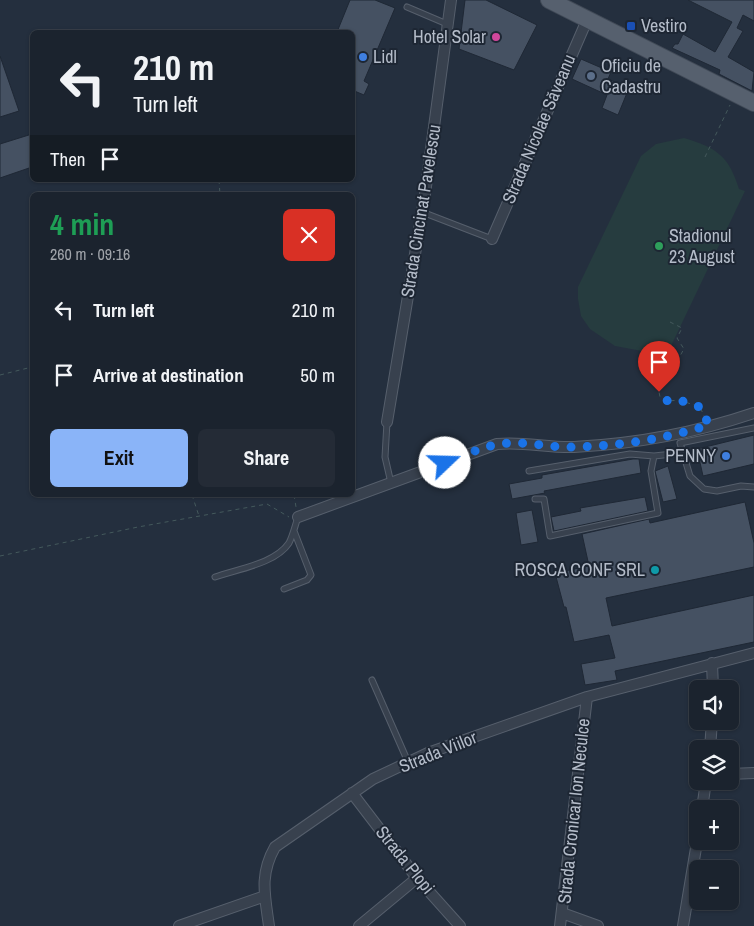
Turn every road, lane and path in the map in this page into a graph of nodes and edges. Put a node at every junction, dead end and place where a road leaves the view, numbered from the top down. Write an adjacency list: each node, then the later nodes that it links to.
1 (451, 0): 5 (street, Strada Cincinat Pavelescu)
2 (549, 0): 4 (main road)
3 (407, 6): 5 (lane)
4 (587, 20): 6 (main road); 10 (street, Strada Nicolae Săveanu)
5 (447, 24): 9 (street, Strada Cincinat Pavelescu)
6 (735, 93): 7 (main road); 8 (path)
7 (754, 103)
8 (705, 157)
9 (422, 212): 10 (lane); 15 (street, Strada Cincinat Pavelescu)
10 (492, 238)
11 (670, 322): 16 (path)
12 (30, 368): 13 (path)
13 (0, 375)
14 (754, 413): 16 (street)
15 (387, 422): 22 (lane)
16 (709, 425): 18 (street)
17 (754, 428): 18 (lane)
18 (679, 439): 19 (lane); 22 (street)
19 (682, 453): 20 (lane); 23 (lane)
20 (654, 456): 21 (lane); 28 (lane)
21 (529, 471)
22 (391, 483): 24 (street)
23 (754, 487)
24 (355, 496)
25 (193, 497): 29 (path)
26 (294, 497): 30 (path)
27 (353, 497): 30 (street)
28 (535, 499)
29 (199, 516): 30 (path); 32 (path)
30 (298, 517): 31 (lane)
31 (294, 531): 33 (lane); 34 (lane)
32 (0, 556)
33 (215, 576)
34 (284, 589)
35 (754, 653): 36 (street, Strada Viilor)
36 (712, 663): 38 (street); 39 (street, Strada Viilor)
37 (372, 680): 40 (lane)
38 (713, 680)
39 (586, 697): 40 (street, Strada Viilor); 47 (street, Strada Cronicar Ion Neculce)
40 (408, 763): 43 (street, Strada Viilor)
41 (754, 773): 42 (street)
42 (739, 774)
43 (352, 793): 45 (street, Strada Plopi); 46 (street, Strada Viilor)
44 (696, 850): 54 (street)
45 (417, 878): 50 (street); 51 (street, Strada Plopi)
46 (265, 896): 48 (street); 49 (street, Strada Viilor)
47 (562, 912): 52 (street, Strada Cronicar Ion Neculce); 53 (street)
48 (179, 926)
49 (268, 926)
50 (359, 926)
51 (460, 926)
52 (560, 926)
53 (598, 926)
54 (683, 926)

